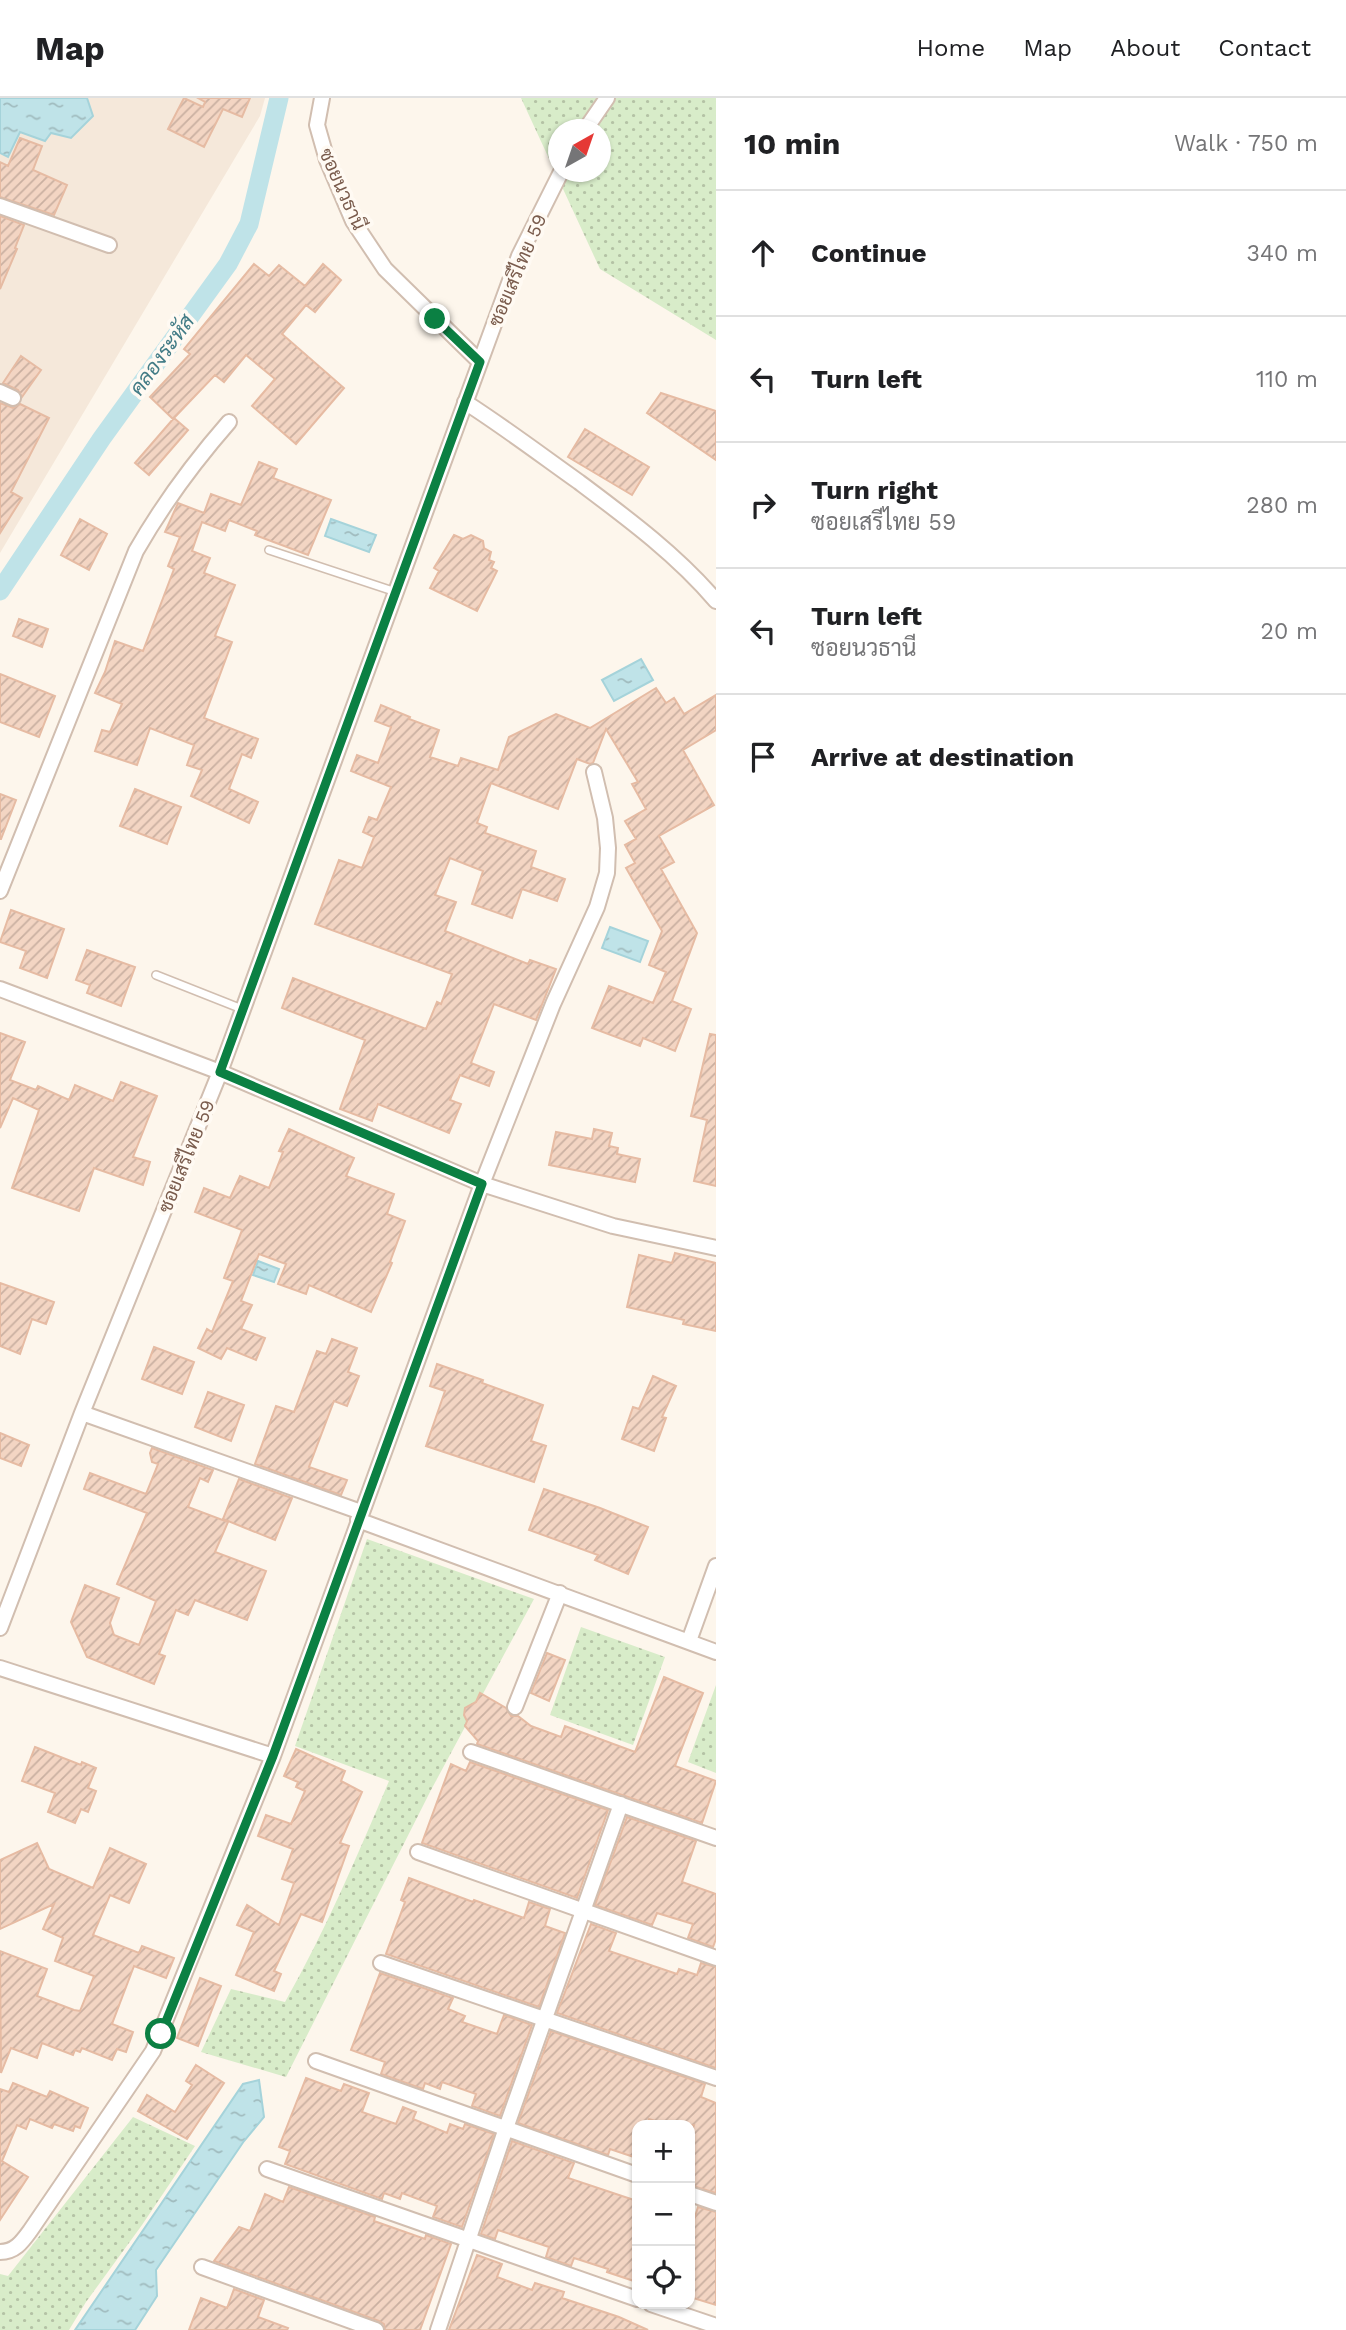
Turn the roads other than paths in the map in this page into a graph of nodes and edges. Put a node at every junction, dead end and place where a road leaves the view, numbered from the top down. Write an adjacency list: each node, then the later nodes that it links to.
1 (322, 98): 7 (street, ซอยนวธานี)
2 (607, 98): 3 (street)
3 (593, 119)
4 (556, 182): 7 (street, ซอยเสรีไทย 59)
5 (0, 206): 6 (street)
6 (109, 245)
7 (480, 362): 8 (street, ซอยเสรีไทย 59)
8 (465, 402): 11 (street, ซอยเสรีไทย 59); 12 (street)
9 (229, 422): 14 (street)
10 (269, 550): 11 (lane)
11 (396, 592): 17 (street, ซอยเสรีไทย 59)
12 (716, 601)
13 (593, 772): 19 (street)
14 (0, 891)
15 (156, 975): 17 (lane)
16 (0, 989): 18 (street)
17 (242, 1009): 18 (street, ซอยเสรีไทย 59)
18 (220, 1072): 19 (street); 21 (street, ซอยเสรีไทย 59)
19 (482, 1184): 20 (street); 22 (street)
20 (716, 1248)
21 (82, 1413): 22 (street); 25 (street, ซอยเสรีไทย 59)
22 (360, 1516): 24 (street); 31 (street)
23 (716, 1566): 26 (street)
24 (560, 1593): 26 (street); 29 (street)
25 (0, 1628)
26 (689, 1641): 27 (street)
27 (716, 1652)
28 (0, 1668): 31 (street)
29 (515, 1707)
30 (471, 1752): 32 (street)
31 (273, 1756): 47 (street)
32 (621, 1804): 33 (street); 35 (street)
33 (716, 1838)
34 (418, 1852): 35 (street)
35 (582, 1911): 36 (street); 38 (street)
36 (716, 1958)
37 (381, 1963): 38 (street)
38 (544, 2018): 40 (street); 41 (street)
39 (316, 2061): 41 (street)
40 (716, 2078)
41 (506, 2128): 43 (street); 46 (street)
42 (267, 2169): 46 (street)
43 (632, 2173)
44 (695, 2196): 45 (street)
45 (716, 2203)
46 (470, 2241): 49 (street); 53 (street)
47 (0, 2252)
48 (202, 2267): 52 (street)
49 (632, 2297)
50 (666, 2309): 51 (street)
51 (716, 2326)
52 (376, 2330)
53 (438, 2330)

